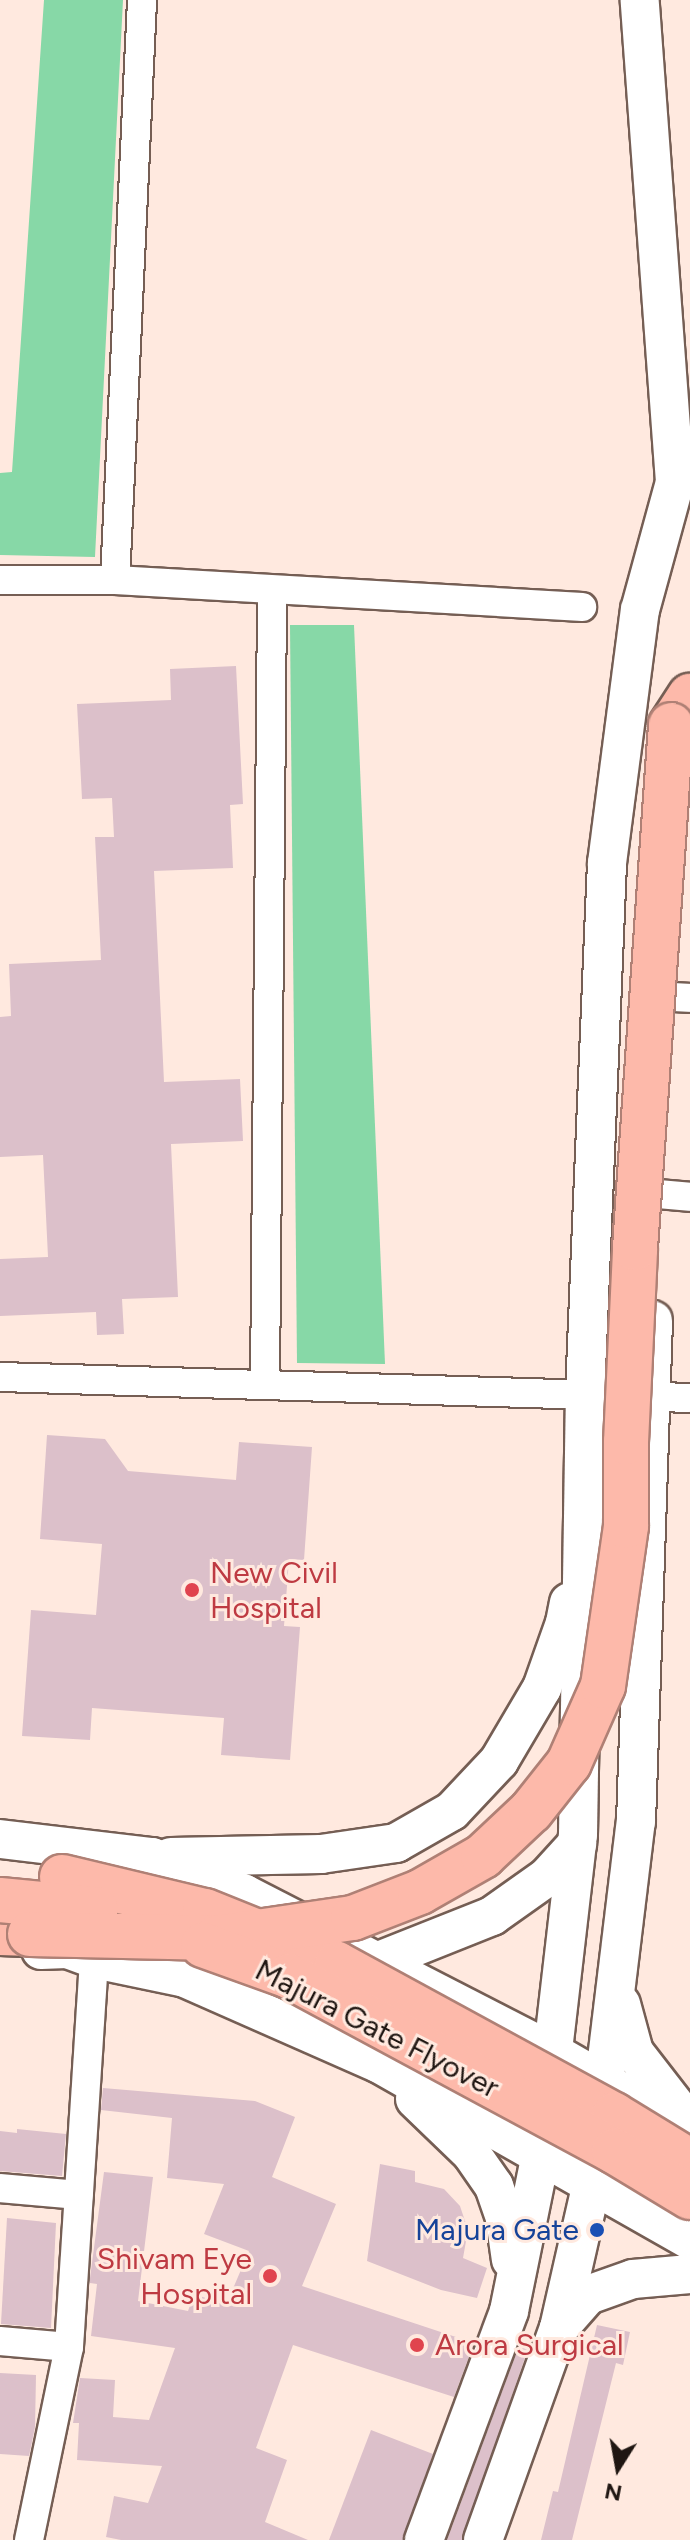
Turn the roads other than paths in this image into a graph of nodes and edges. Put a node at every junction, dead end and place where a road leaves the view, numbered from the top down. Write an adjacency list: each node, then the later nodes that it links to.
1 (142, 0): 7 (street)
2 (640, 0): 3 (street)
3 (675, 251): 4 (street)
4 (682, 436): 5 (street)
5 (683, 483): 15 (street)
6 (0, 580): 7 (street)
7 (115, 580): 8 (street)
8 (272, 591): 9 (street); 14 (street)
9 (582, 607)
10 (684, 717): 11 (street); 24 (highway, bridge)
11 (681, 998): 12 (street)
12 (674, 1195): 16 (street)
13 (0, 1377): 14 (street)
14 (265, 1385): 15 (street)
15 (585, 1394): 16 (street); 18 (street)
16 (650, 1396): 17 (street); 28 (street)
17 (690, 1398)
18 (584, 1506): 20 (street); 21 (street)
19 (0, 1839): 21 (street)
20 (577, 1844): 27 (street); 29 (street)
21 (152, 1857): 27 (street)
22 (0, 1871): 35 (highway, Majura Gate Flyover, bridge)
23 (0, 1900): 39 (highway, Majura Gate Flyover, bridge)
24 (0, 1933)
25 (0, 1950): 26 (street)
26 (94, 1959): 30 (street); 38 (street)
27 (379, 1961): 29 (street)
28 (618, 1974): 31 (street); 32 (street)
29 (552, 2052): 31 (street); 34 (street)
30 (378, 2063): 34 (street); 42 (street)
31 (605, 2084): 33 (street); 36 (street)
32 (682, 2106)
33 (690, 2131)
34 (541, 2154): 36 (street); 42 (street)
35 (690, 2162)
36 (592, 2183): 40 (street); 43 (street)
37 (0, 2188): 38 (street)
38 (79, 2195): 45 (street)
39 (690, 2197)
40 (690, 2240)
41 (690, 2274): 43 (street)
42 (509, 2311): 47 (street)
43 (559, 2328): 48 (street)
44 (0, 2341): 45 (street)
45 (69, 2347): 46 (street)
46 (29, 2540)
47 (424, 2540)
48 (483, 2540)

